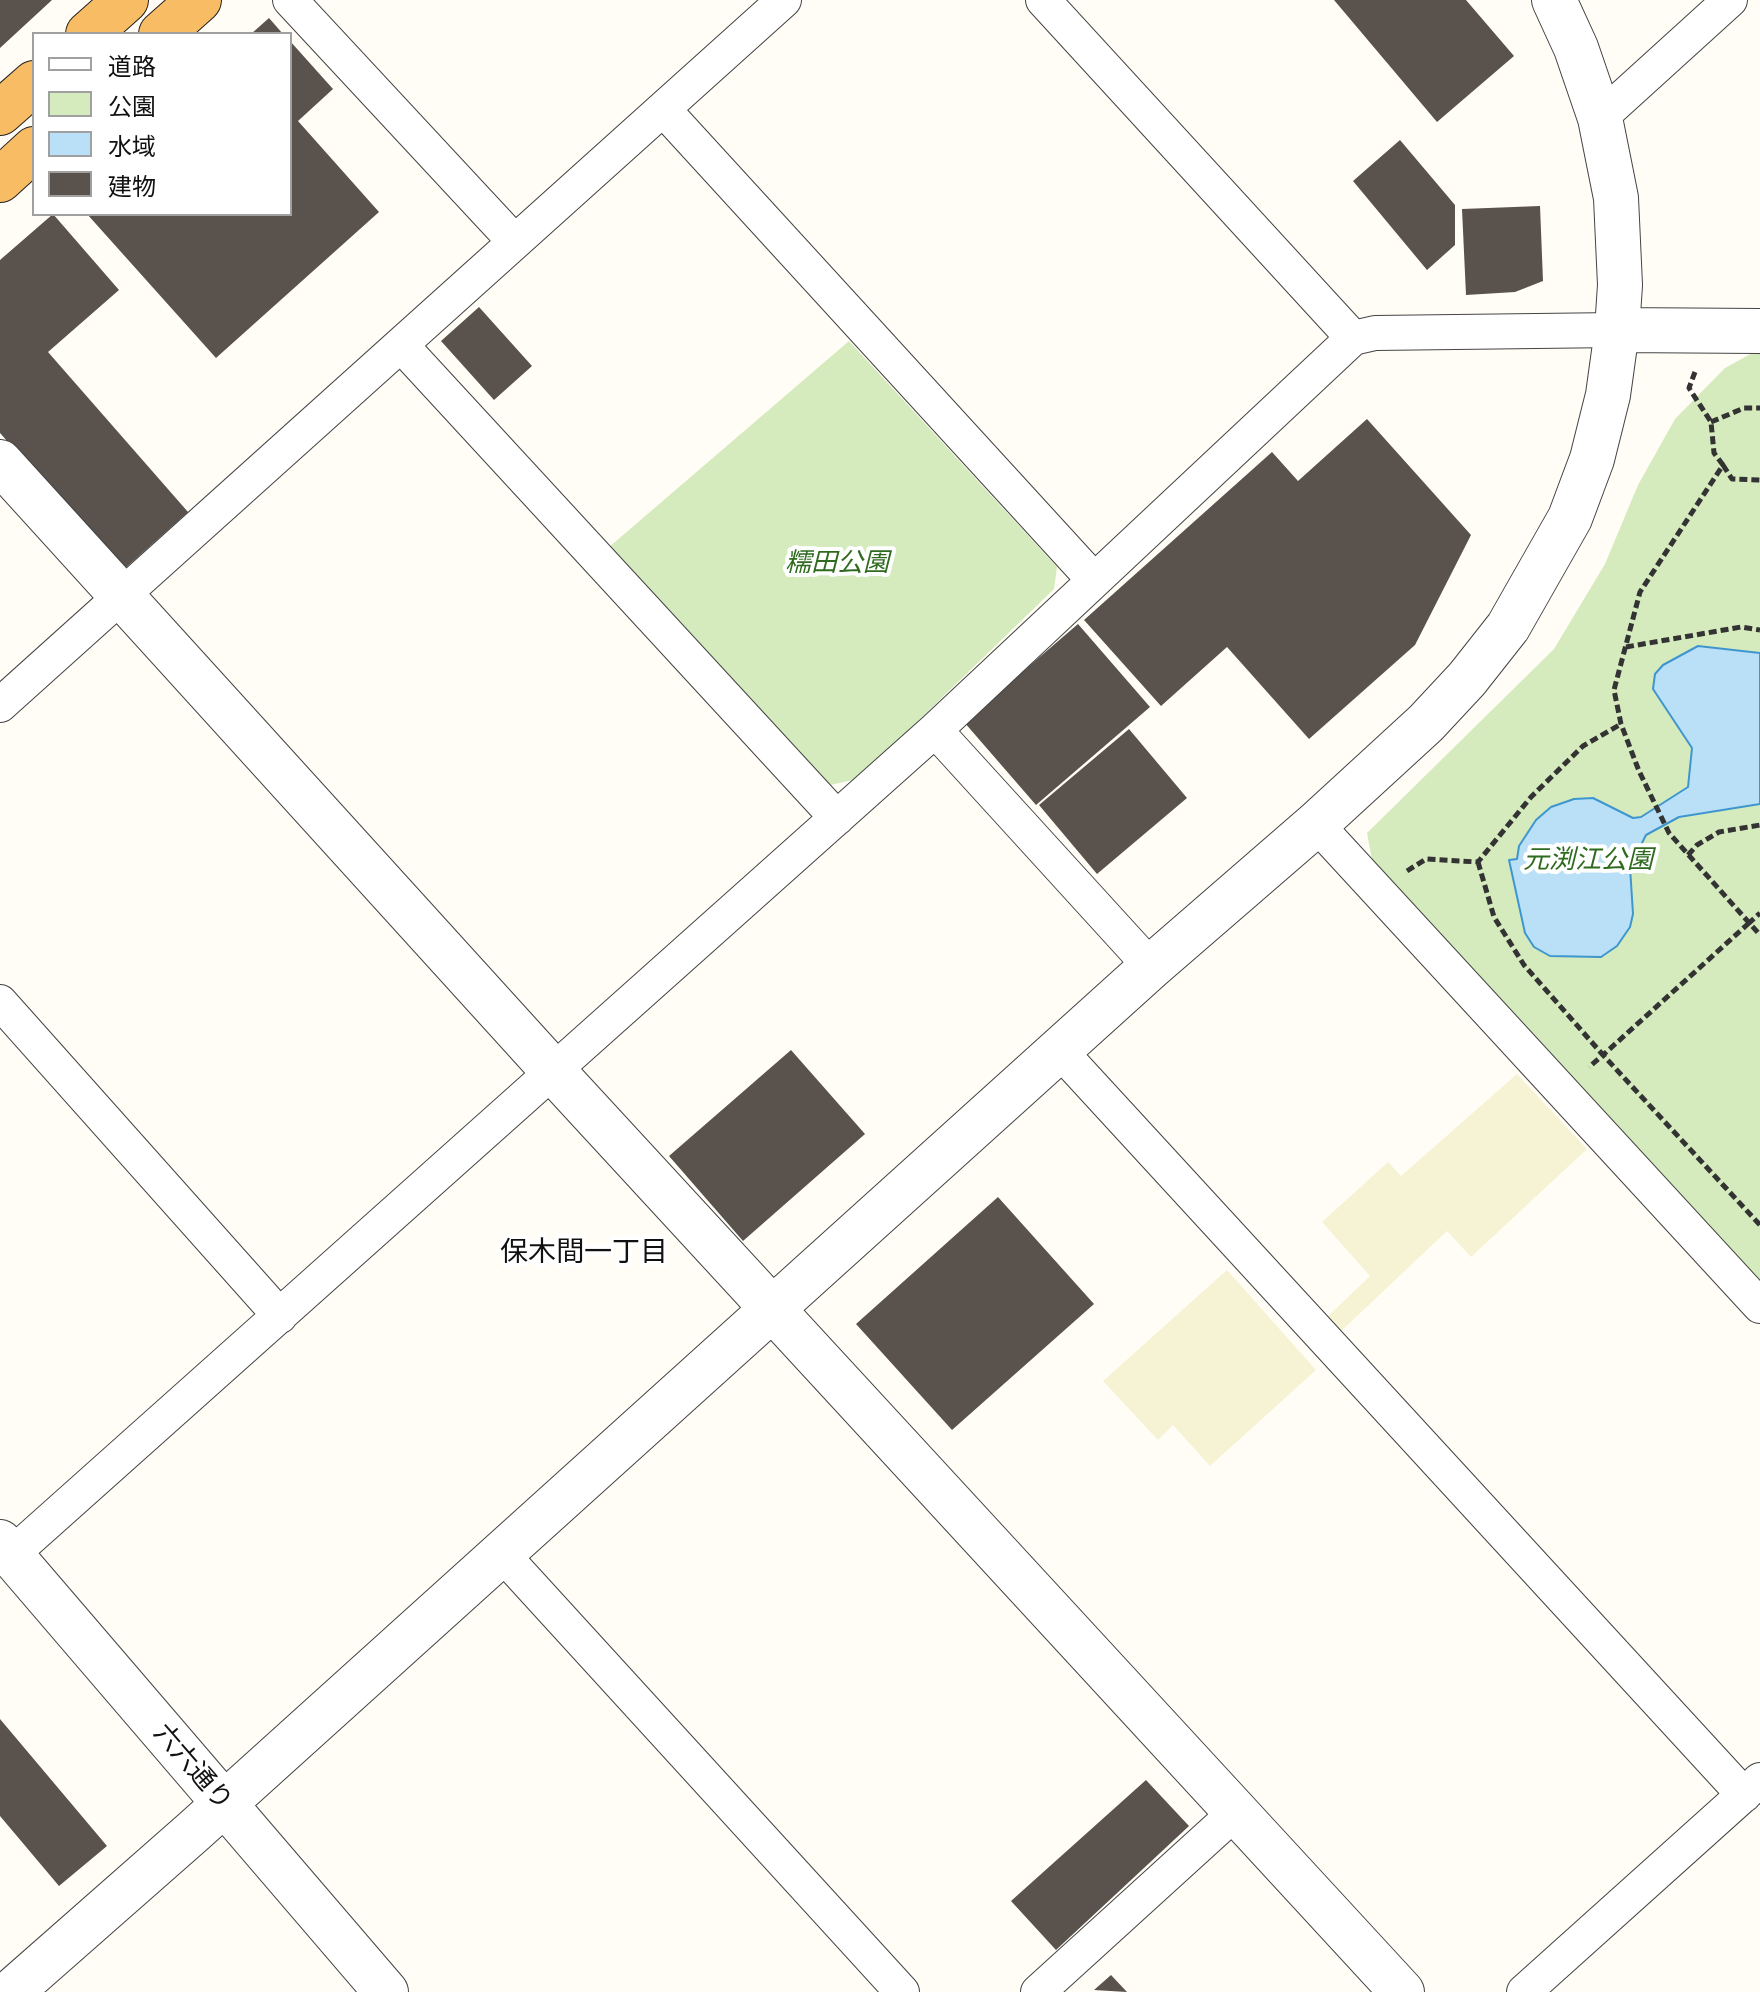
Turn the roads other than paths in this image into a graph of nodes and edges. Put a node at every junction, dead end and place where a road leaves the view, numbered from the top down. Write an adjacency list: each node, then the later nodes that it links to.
1 (126, 0): 8 (highway)
2 (199, 0): 9 (highway)
3 (290, 0): 16 (street)
4 (784, 0): 11 (street)
5 (1043, 0): 19 (street)
6 (1554, 0): 13 (street)
7 (1730, 0): 13 (street)
8 (90, 32)
9 (163, 32)
10 (32, 85): 12 (highway)
11 (663, 109): 16 (street); 22 (street)
12 (0, 113)
13 (1600, 118): 17 (street)
14 (32, 151): 15 (highway)
15 (0, 180)
16 (515, 242): 20 (street)
17 (1617, 330): 18 (street); 19 (street); 27 (street)
18 (1760, 331)
19 (1353, 338): 22 (street)
20 (401, 345): 23 (street); 26 (street)
21 (0, 462): 23 (street)
22 (1094, 580): 25 (street)
23 (122, 595): 24 (street); 31 (street)
24 (0, 705)
25 (935, 730): 26 (street); 28 (street)
26 (837, 818): 31 (street)
27 (1316, 824): 28 (street); 32 (street)
28 (1151, 967): 30 (street)
29 (0, 1002): 34 (street)
30 (1060, 1051): 33 (street); 37 (street)
31 (554, 1072): 33 (street); 34 (street)
32 (1760, 1306)
33 (773, 1308): 36 (street); 39 (street)
34 (280, 1316): 35 (street)
35 (6, 1549): 38 (street, 六六通り)
36 (502, 1554): 38 (street); 42 (street)
37 (1752, 1787): 45 (street)
38 (225, 1803): 40 (street); 41 (street, 六六通り)
39 (1237, 1811): 43 (street); 44 (street)
40 (11, 1992)
41 (386, 1992)
42 (902, 1992)
43 (1038, 1992)
44 (1402, 1992)
45 (1524, 1992)

